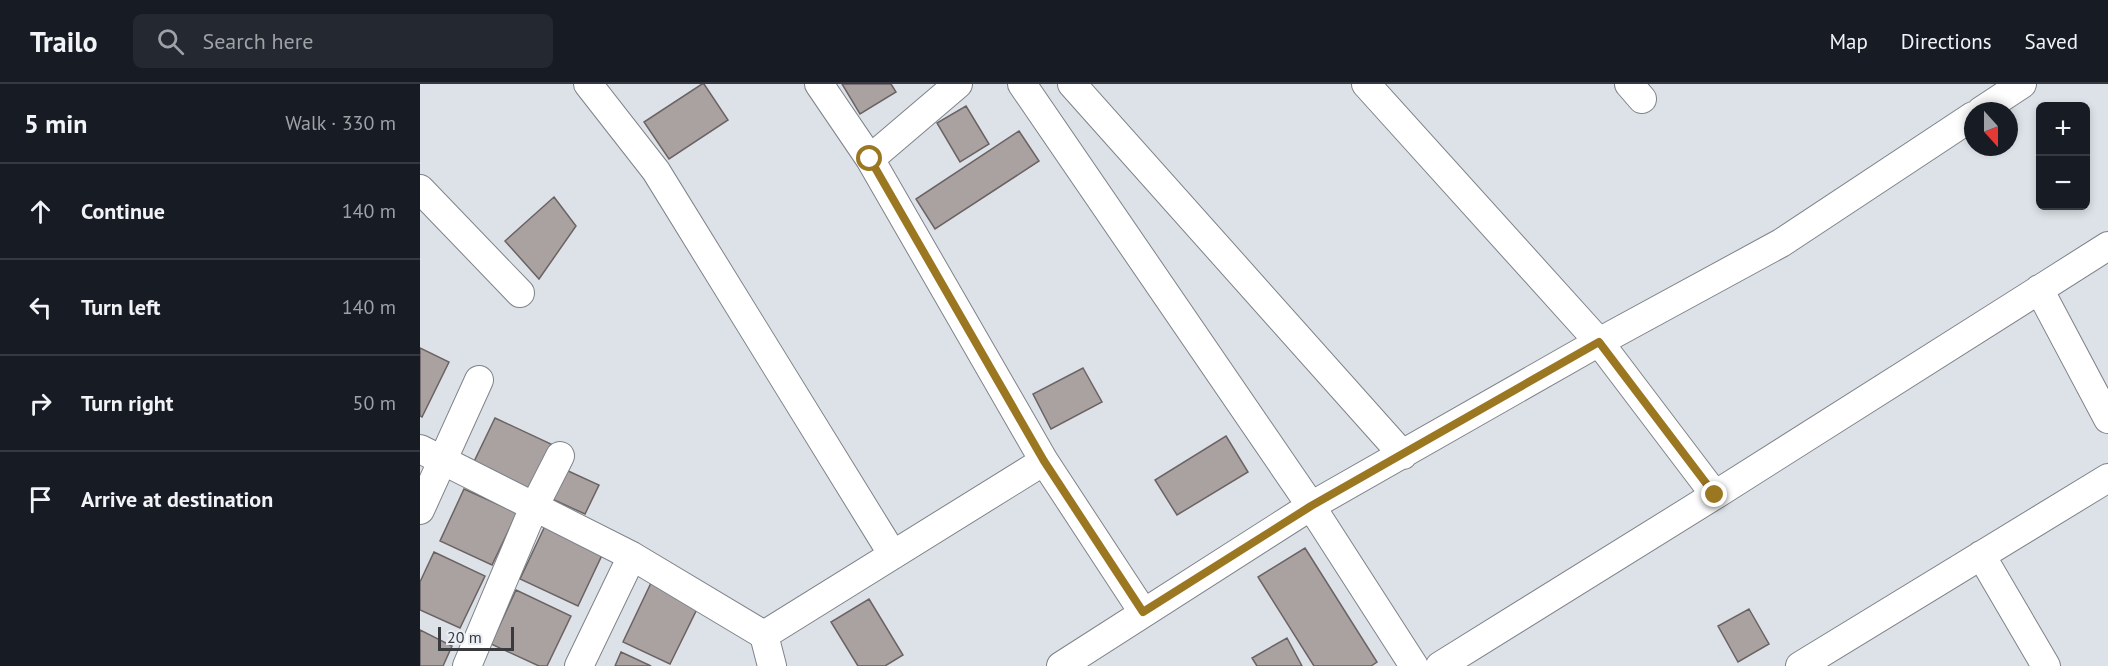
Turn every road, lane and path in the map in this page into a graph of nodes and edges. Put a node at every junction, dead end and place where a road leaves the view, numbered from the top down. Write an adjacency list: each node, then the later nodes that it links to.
1 (588, 84): 27 (street)
2 (819, 84): 10 (street)
3 (958, 84): 10 (street)
4 (1022, 84): 24 (street)
5 (1072, 84): 18 (street)
6 (1366, 84): 15 (street)
7 (2022, 84): 8 (street)
8 (1995, 102)
9 (1964, 122): 15 (street)
10 (870, 159): 21 (street)
11 (420, 189): 14 (street)
12 (2108, 246): 13 (street)
13 (2039, 290): 17 (street); 23 (street)
14 (520, 293)
15 (1599, 342): 18 (street); 23 (street)
16 (479, 380): 19 (street)
17 (2108, 419)
18 (1403, 454): 24 (street)
19 (431, 455): 25 (street); 26 (street)
20 (560, 456): 25 (street)
21 (1044, 461): 27 (street); 30 (street)
22 (2108, 478): 28 (street)
23 (1715, 495): 39 (street)
24 (1311, 506): 30 (street); 38 (street)
25 (534, 507): 29 (street); 34 (street)
26 (420, 510)
27 (893, 555): 31 (street)
28 (1981, 555): 33 (street); 41 (street)
29 (632, 556): 31 (street); 35 (street)
30 (1143, 612): 32 (street)
31 (764, 635): 36 (street)
32 (1100, 656): 37 (street)
33 (1838, 656): 40 (street)
34 (467, 666)
35 (579, 666)
36 (772, 666)
37 (1061, 666)
38 (1414, 666)
39 (1440, 666)
40 (1800, 666)
41 (2046, 666)

